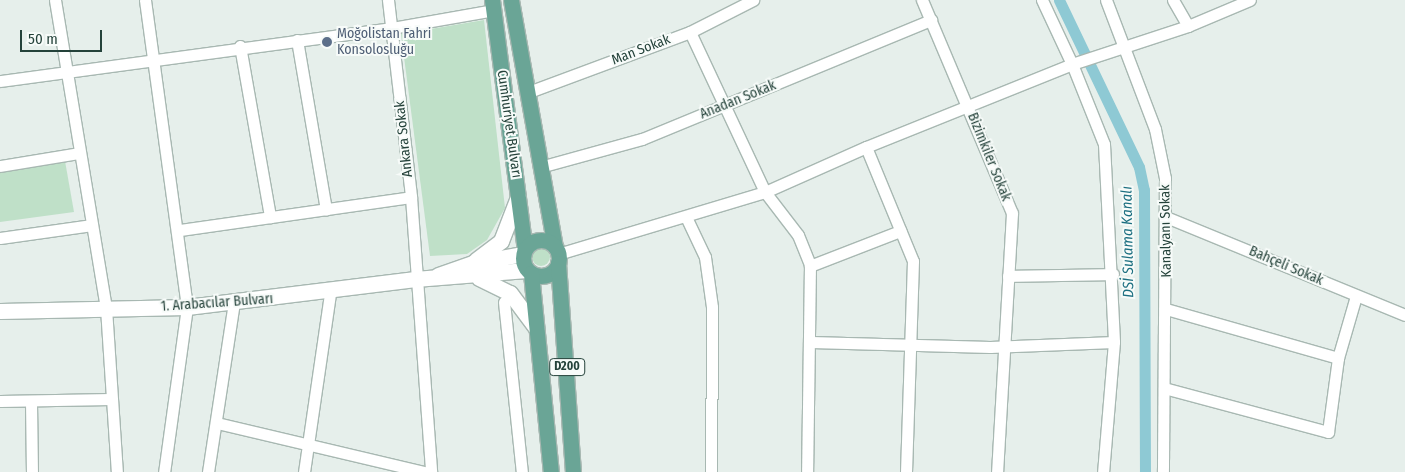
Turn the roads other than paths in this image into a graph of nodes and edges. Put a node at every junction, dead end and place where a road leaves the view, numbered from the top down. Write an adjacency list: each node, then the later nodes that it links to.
1 (55, 0): 21 (street)
2 (145, 0): 19 (street)
3 (388, 0): 14 (street, Ankara Sokak)
4 (511, 0): 23 (main road, Cumhuriyet Bulvarı)
5 (753, 0): 15 (street, Man Sokak)
6 (922, 0): 12 (street, Bizimkiler Sokak)
7 (1042, 0): 20 (street)
8 (1106, 0): 18 (street, Kanalyanı Sokak)
9 (1173, 0): 13 (street)
10 (1245, 1): 13 (street)
11 (493, 5): 14 (street); 31 (main road, Cumhuriyet Bulvarı)
12 (931, 20): 24 (street, Bizimkiler Sokak); 25 (street, Anadan Sokak)
13 (1188, 26): 18 (street)
14 (392, 28): 16 (street); 32 (street, Ankara Sokak)
15 (690, 32): 23 (street, Man Sokak); 25 (street)
16 (297, 40): 17 (street); 33 (street)
17 (240, 46): 19 (street); 34 (street)
18 (1120, 47): 20 (street); 35 (street, Kanalyanı Sokak)
19 (153, 60): 21 (street); 38 (street)
20 (1077, 62): 24 (street); 46 (street)
21 (65, 71): 22 (street); 27 (street)
22 (0, 81)
23 (526, 94): 29 (main road, Cumhuriyet Bulvarı)
24 (967, 104): 26 (street); 47 (street, Bizimkiler Sokak)
25 (725, 105): 29 (street, Anadan Sokak); 30 (street)
26 (866, 147): 30 (street); 39 (street)
27 (79, 153): 28 (street); 37 (street)
28 (0, 166)
29 (540, 167): 42 (main road, Cumhuriyet Bulvarı)
30 (766, 192): 36 (street); 44 (street)
31 (518, 195): 41 (main road, Cumhuriyet Bulvarı); 43 (main road)
32 (411, 197): 33 (street); 50 (street, Ankara Sokak)
33 (326, 210): 34 (street)
34 (270, 217): 38 (street)
35 (1166, 217): 52 (street, Bahçeli Sokak); 57 (street, Kanalyanı Sokak)
36 (687, 218): 42 (street); 82 (street)
37 (92, 224): 40 (street); 56 (street)
38 (180, 230): 55 (street)
39 (900, 231): 44 (street); 63 (street)
40 (0, 238)
41 (524, 252): 42 (main road); 43 (main road, 1. Arabacılar Bulvarı); 45 (main road, Cumhuriyet Bulvarı)
42 (557, 254): 45 (main road); 81 (main road, Cumhuriyet Bulvarı / D200)
43 (473, 262): 48 (main road, 1. Arabacılar Bulvarı)
44 (810, 266): 61 (street)
45 (529, 272): 49 (main road, 1. Arabacılar Bulvarı); 60 (main road)
46 (1113, 274): 47 (street); 62 (street)
47 (1008, 276): 64 (street, Bizimkiler Sokak)
48 (432, 277): 49 (main road, 1. Arabacılar Bulvarı); 50 (main road, 1. Arabacılar Bulvarı)
49 (477, 277): 60 (main road)
50 (415, 279): 51 (main road, 1. Arabacılar Bulvarı); 78 (street, Ankara Sokak)
51 (330, 292): 54 (main road, 1. Arabacılar Bulvarı); 71 (street)
52 (1356, 296): 59 (street, Bahçeli Sokak); 65 (street)
53 (504, 302): 79 (street)
54 (234, 303): 55 (main road, 1. Arabacılar Bulvarı); 70 (street)
55 (187, 307): 56 (main road, 1. Arabacılar Bulvarı); 74 (street)
56 (106, 308): 58 (main road, 1. Arabacılar Bulvarı); 67 (street)
57 (1166, 309): 65 (street); 66 (street, Kanalyanı Sokak)
58 (0, 310)
59 (1405, 315)
60 (536, 328): 80 (main road)
61 (811, 342): 63 (street); 83 (street)
62 (1114, 342): 64 (street); 86 (street)
63 (909, 345): 64 (street); 84 (street)
64 (1003, 346): 85 (street, Bizimkiler Sokak)
65 (1338, 358): 66 (street)
66 (1164, 388): 87 (street, Kanalyanı Sokak)
67 (111, 399): 69 (street); 73 (street)
68 (0, 401): 69 (street)
69 (31, 402): 72 (street)
70 (217, 423): 71 (street); 75 (street)
71 (308, 446): 76 (street); 77 (street)
72 (32, 472)
73 (117, 472)
74 (164, 472)
75 (208, 472)
76 (304, 472)
77 (424, 472)
78 (431, 472)
79 (522, 472)
80 (550, 472)
81 (573, 472)
82 (711, 472)
83 (807, 472)
84 (906, 472)
85 (997, 472)
86 (1103, 472)
87 (1163, 472)

